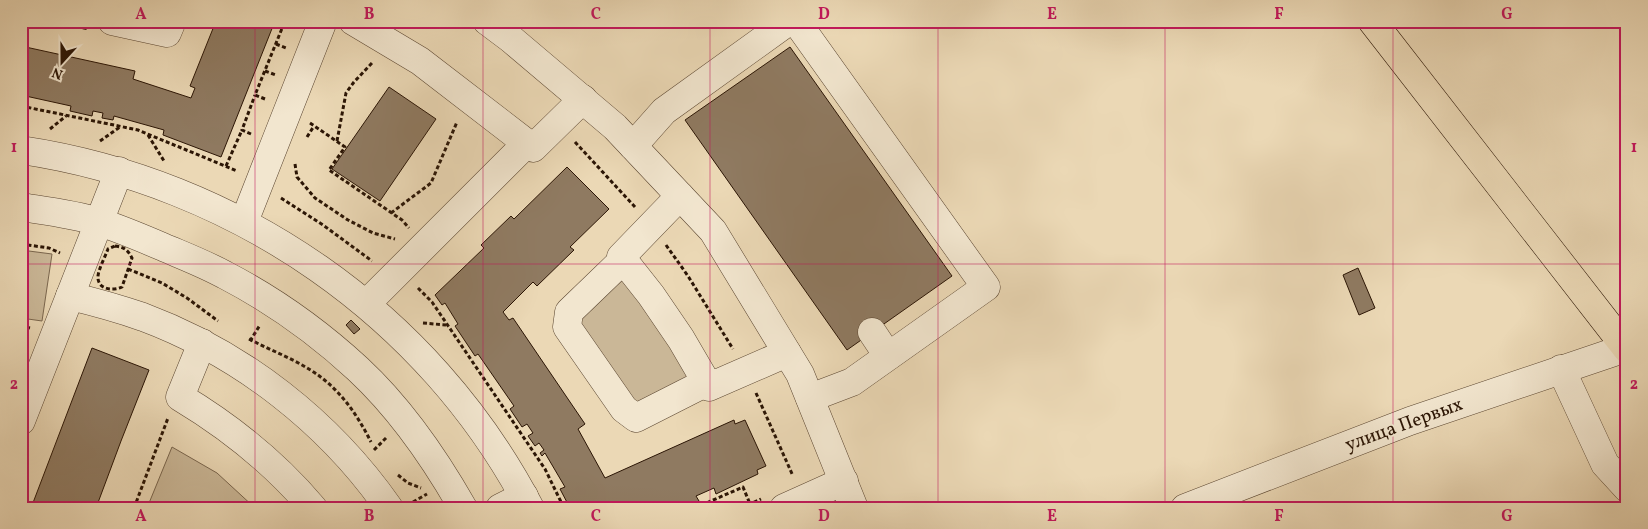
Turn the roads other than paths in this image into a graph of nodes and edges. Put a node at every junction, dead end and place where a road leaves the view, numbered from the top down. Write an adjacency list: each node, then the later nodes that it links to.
1 (112, 21): 2 (street)
2 (172, 21)
3 (323, 21): 17 (street)
4 (353, 21): 10 (street)
5 (487, 21): 9 (street)
6 (789, 21): 11 (street)
7 (796, 21): 25 (street)
8 (1372, 21): 23 (main road)
9 (583, 99): 10 (street); 11 (street)
10 (527, 143): 20 (street)
11 (633, 146): 14 (street)
12 (21, 150): 13 (street)
13 (119, 171): 16 (street); 17 (street)
14 (680, 196): 18 (street); 24 (street)
15 (21, 207): 16 (street)
16 (99, 222): 19 (street); 36 (street)
17 (244, 222): 20 (street)
18 (623, 260): 27 (street); 27 (street)
19 (70, 296): 22 (street); 29 (street)
20 (366, 304): 33 (street)
21 (872, 332): 25 (street)
22 (202, 343): 34 (street); 35 (street)
23 (1626, 348): 26 (street, улица Первых)
24 (788, 353): 27 (street); 28 (street)
25 (888, 356): 28 (street)
26 (1560, 370): 31 (street); 38 (street, улица Первых)
27 (707, 382)
28 (810, 398): 30 (street)
29 (25, 433)
30 (844, 481): 32 (street); 37 (street)
31 (1627, 488)
32 (775, 502)
33 (518, 504)
34 (313, 508)
35 (389, 508)
36 (463, 508)
37 (854, 508)
38 (1185, 508)

